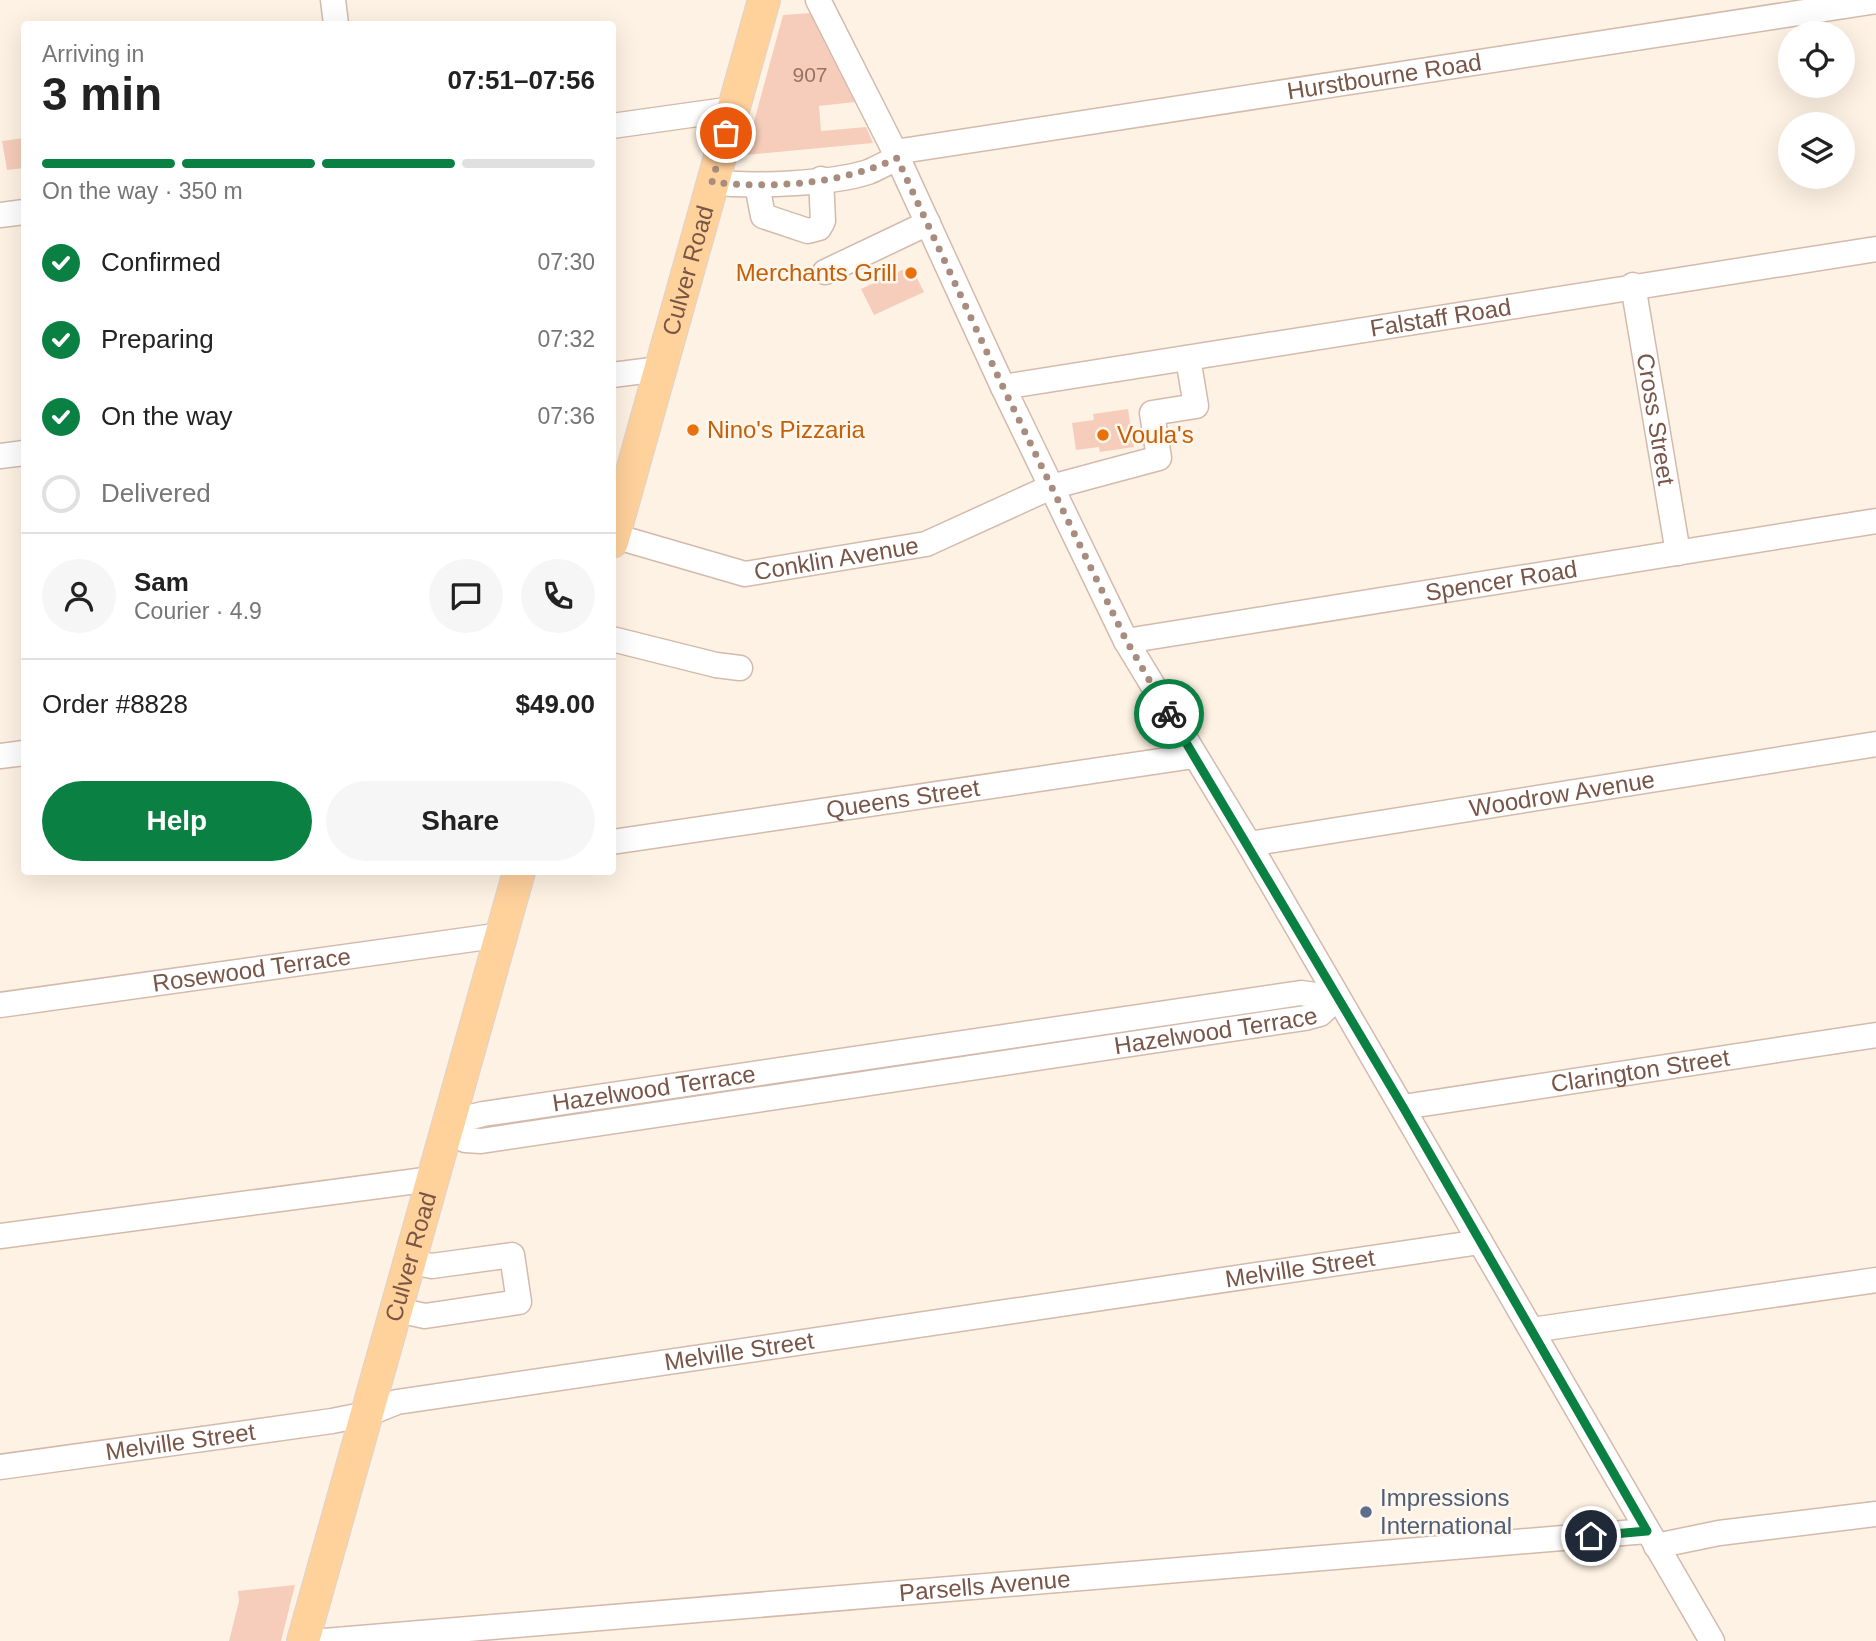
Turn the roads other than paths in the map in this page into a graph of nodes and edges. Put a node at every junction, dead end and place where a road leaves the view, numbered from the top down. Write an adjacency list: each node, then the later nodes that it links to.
1 (333, 0): 5 (street)
2 (764, 0): 6 (main road, Culver Road)
3 (818, 0): 8 (street)
4 (1876, 1): 8 (street, Hurstbourne Road)
5 (336, 21)
6 (733, 109): 7 (street); 10 (main road, Culver Road)
7 (616, 125)
8 (896, 155): 9 (street, Hurstbourne Road); 14 (street)
9 (821, 179): 11 (street, Hurstbourne Road); 11 (street)
10 (712, 182): 11 (street, Hurstbourne Road); 19 (main road, Culver Road)
11 (757, 185)
12 (21, 212): 13 (street)
13 (0, 215)
14 (928, 223): 16 (street); 21 (street)
15 (1876, 249): 17 (street, Falstaff Road)
16 (825, 272)
17 (1633, 285): 18 (street, Falstaff Road); 28 (street, Cross Street)
18 (1188, 358): 21 (street, Falstaff Road); 24 (street, Conklin Avenue)
19 (660, 369): 20 (street); 26 (main road, Culver Road)
20 (616, 374)
21 (1003, 387): 24 (street)
22 (21, 453): 23 (street)
23 (0, 456)
24 (1051, 487): 27 (street, Conklin Avenue); 30 (street)
25 (1876, 521): 28 (street, Spencer Road)
26 (616, 528)
27 (616, 540)
28 (1678, 553): 30 (street, Spencer Road)
29 (616, 640): 31 (street)
30 (1126, 640): 35 (street)
31 (740, 668)
32 (1876, 744): 37 (street, Woodrow Avenue)
33 (21, 753): 34 (street)
34 (0, 756)
35 (1194, 756): 36 (street, Queens Street); 37 (street)
36 (616, 841)
37 (1248, 844): 40 (street)
38 (518, 875): 39 (main road, Culver Road)
39 (502, 935): 41 (street, Rosewood Terrace); 46 (main road, Culver Road)
40 (1337, 998): 43 (street, Hazelwood Terrace); 44 (street, Hazelwood Terrace); 45 (street)
41 (0, 1004)
42 (1876, 1035): 45 (street, Clarington Street)
43 (925, 1049): 44 (street); 46 (street, Hazelwood Terrace)
44 (929, 1074): 46 (street, Hazelwood Terrace)
45 (1403, 1107): 49 (street)
46 (446, 1131): 47 (main road, Culver Road)
47 (432, 1179): 48 (street); 50 (main road, Culver Road)
48 (0, 1236)
49 (1480, 1242): 53 (street); 54 (street, Melville Street)
50 (410, 1262): 52 (main road, Culver Road); 52 (street)
51 (1876, 1280): 53 (street)
52 (397, 1310): 54 (main road, Culver Road)
53 (1532, 1330): 57 (street)
54 (367, 1414): 55 (street, Melville Street); 60 (main road, Culver Road)
55 (0, 1467)
56 (1876, 1514): 57 (street, Parsells Avenue)
57 (1652, 1539): 58 (street, Parsells Avenue); 62 (street)
58 (505, 1634): 59 (street, Parsells Avenue)
59 (457, 1636): 61 (street, Parsells Avenue)
60 (303, 1641)
61 (324, 1641)
62 (1712, 1641)

